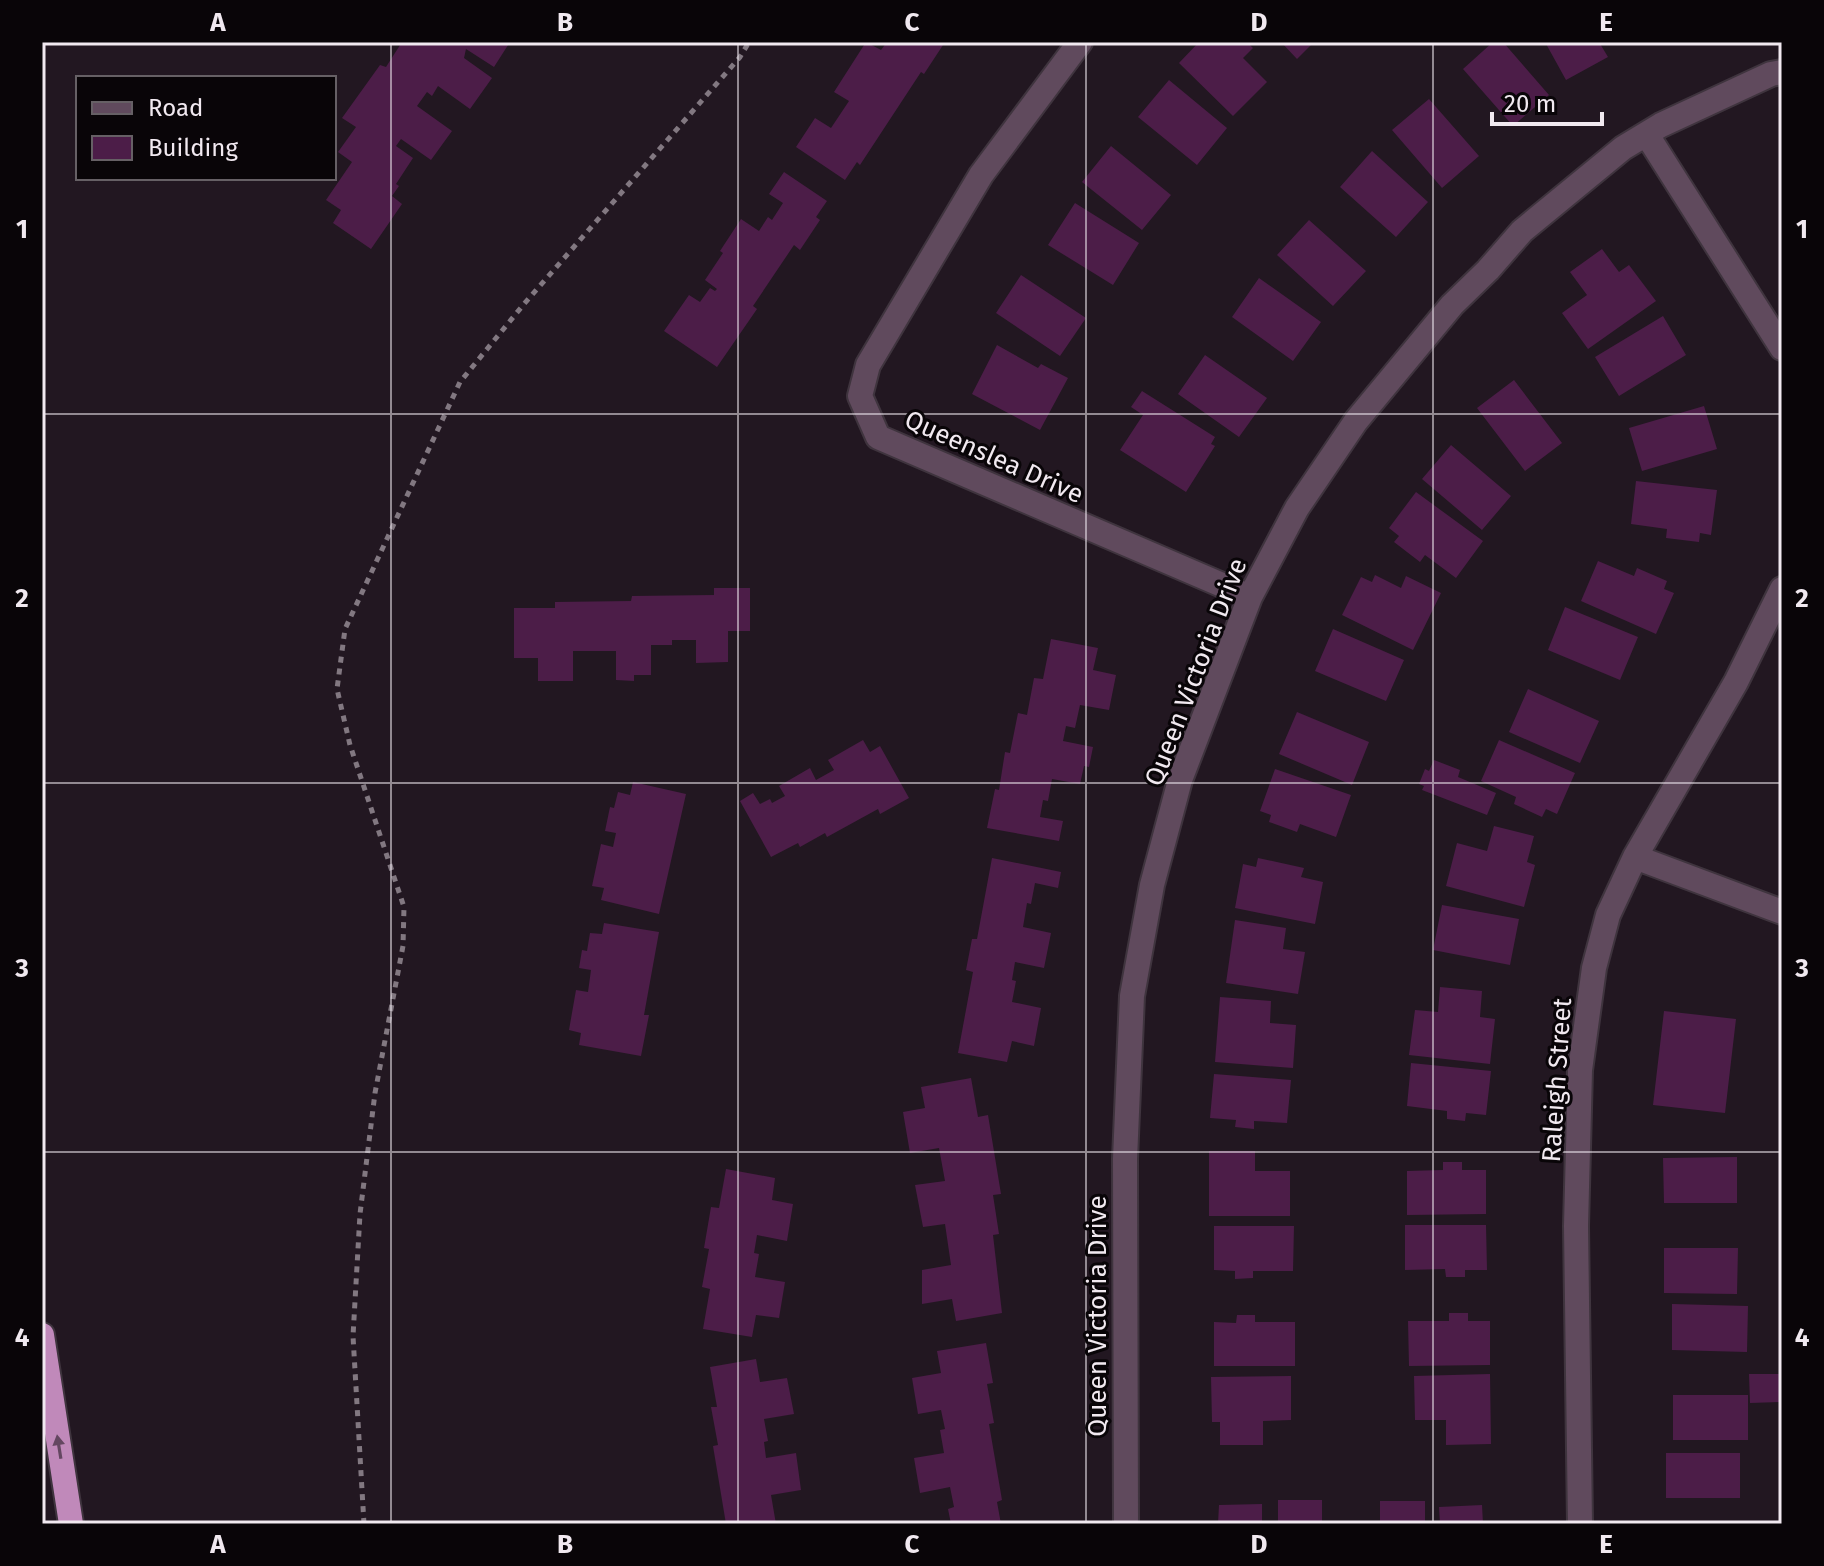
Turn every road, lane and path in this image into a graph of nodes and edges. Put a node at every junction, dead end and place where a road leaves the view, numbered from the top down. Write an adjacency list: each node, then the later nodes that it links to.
1 (749, 42): 12 (path)
2 (1080, 42): 7 (street, Queenslea Drive)
3 (1782, 72): 4 (street, Queen Victoria Drive)
4 (1647, 135): 5 (street); 7 (street, Queen Victoria Drive)
5 (1782, 348)
6 (1782, 589): 8 (street, Raleigh Street)
7 (1250, 597): 13 (street, Queen Victoria Drive)
8 (1635, 857): 9 (street); 14 (street, Raleigh Street)
9 (1782, 912)
10 (42, 1335): 11 (highway, one-way to 10)
11 (71, 1524)
12 (364, 1524)
13 (1126, 1524)
14 (1580, 1524)

